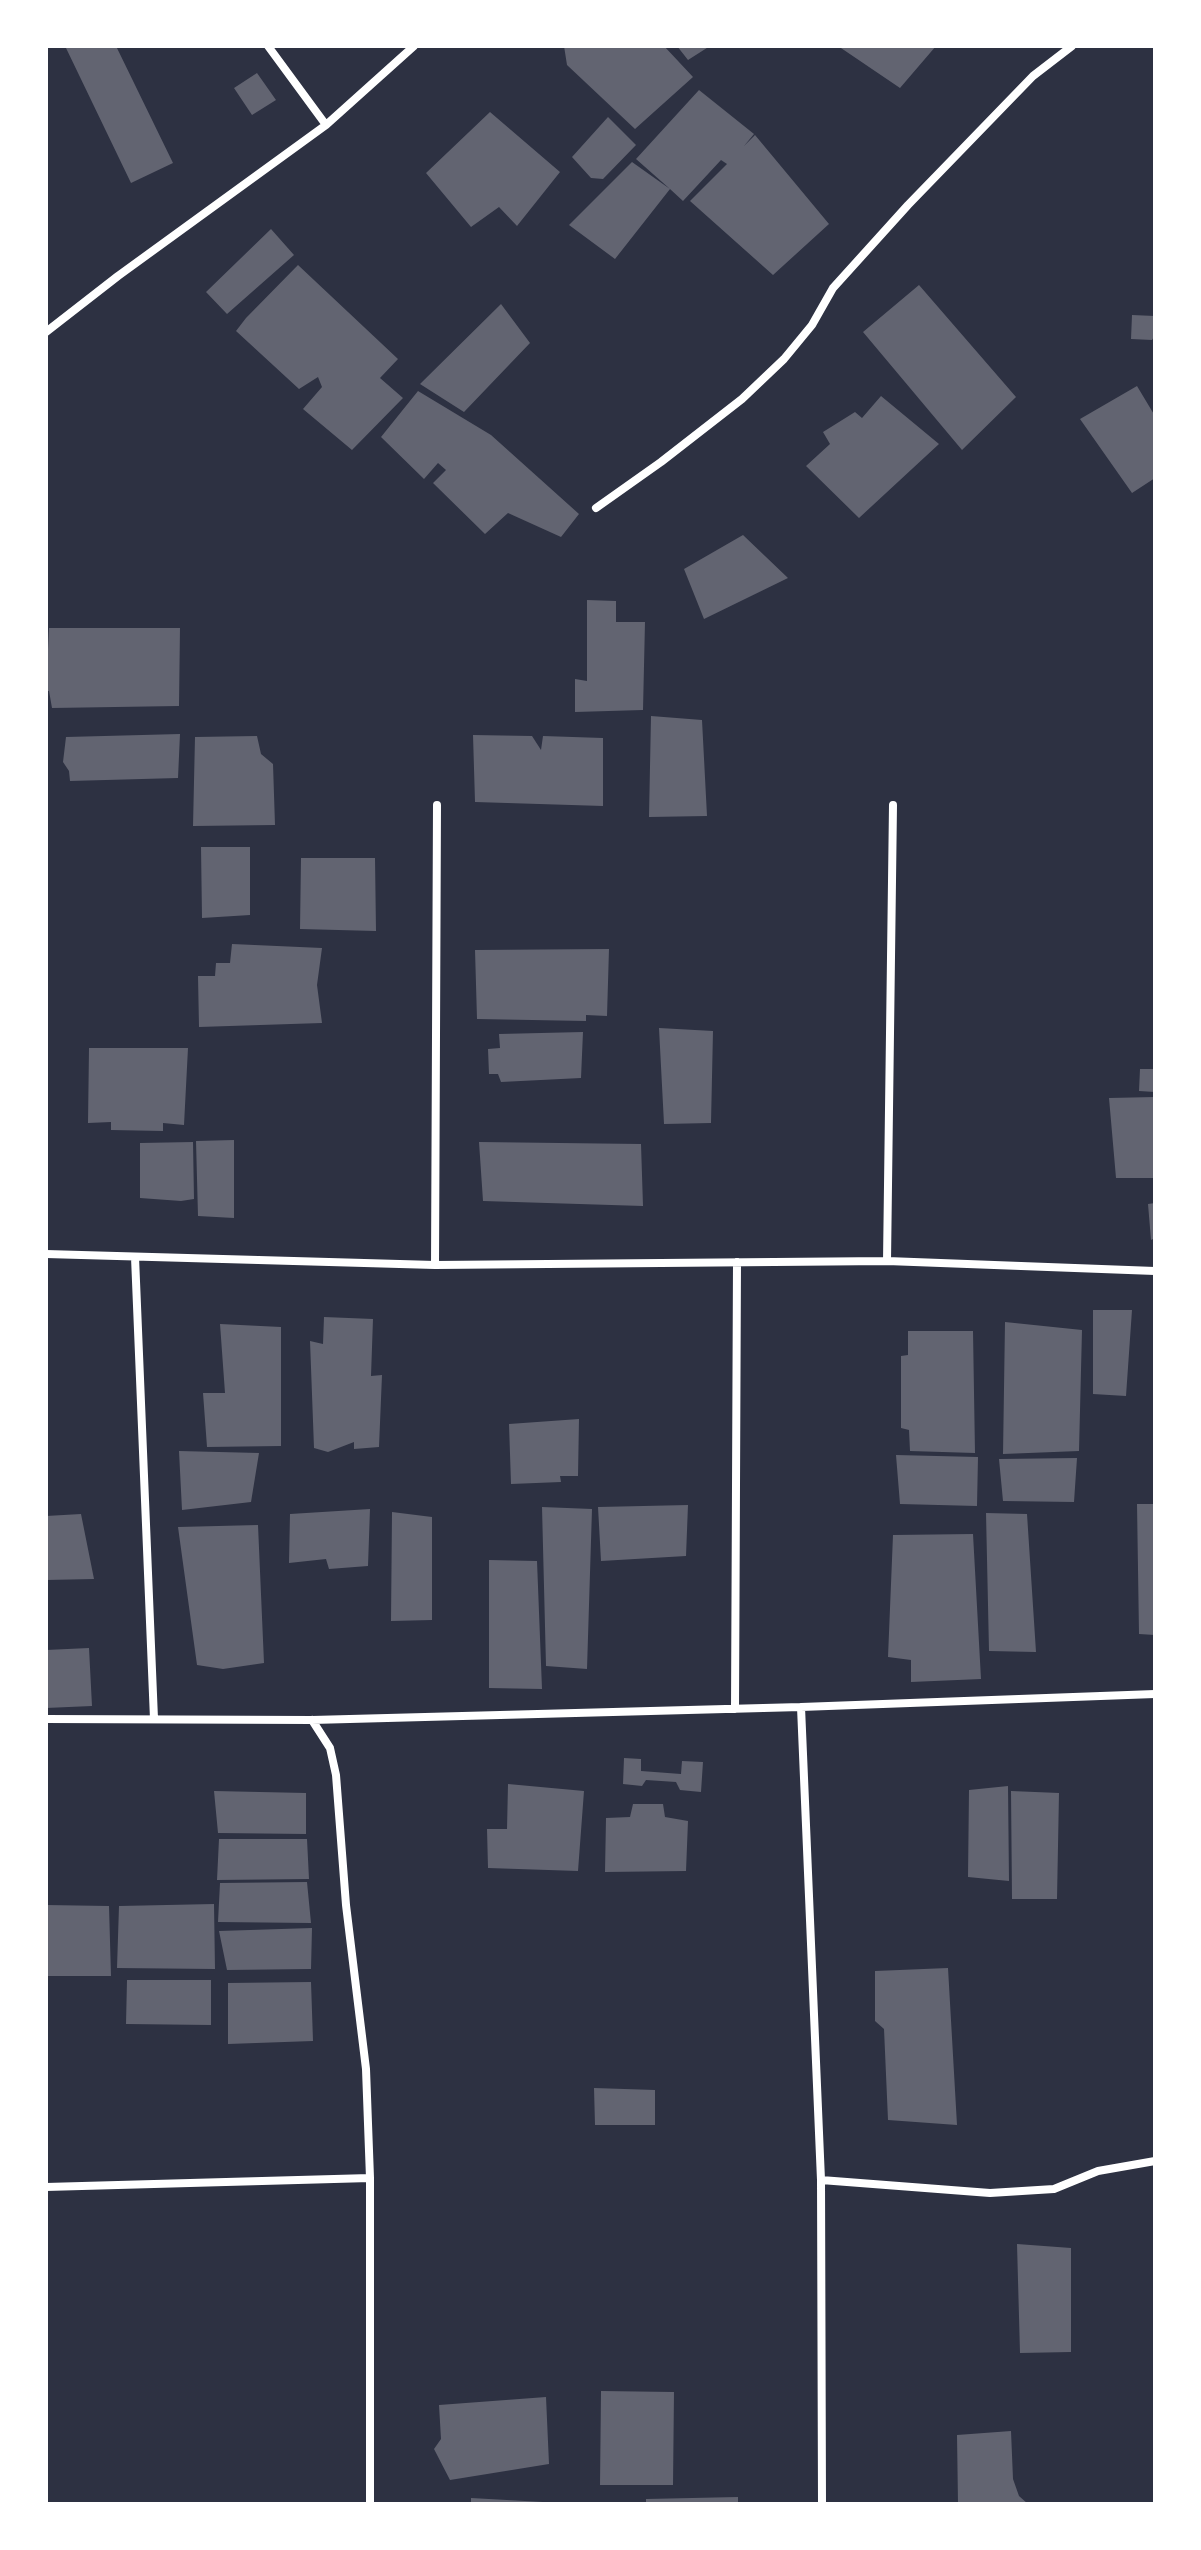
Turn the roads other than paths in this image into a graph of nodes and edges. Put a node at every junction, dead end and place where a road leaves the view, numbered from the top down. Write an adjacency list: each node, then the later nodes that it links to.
1 (268, 46): 4 (street)
2 (414, 46): 4 (street)
3 (1072, 46): 6 (street)
4 (326, 125): 5 (street)
5 (46, 332)
6 (596, 508)
7 (437, 805): 13 (street)
8 (893, 805): 11 (street)
9 (46, 1254): 10 (street)
10 (135, 1257): 13 (street); 19 (street)
11 (887, 1261): 12 (street); 14 (street)
12 (737, 1262): 13 (street); 17 (street)
13 (435, 1265)
14 (1155, 1271)
15 (1155, 1694): 16 (street)
16 (801, 1707): 17 (street); 23 (street)
17 (735, 1709): 20 (street)
18 (46, 1719): 19 (street)
19 (154, 1719): 20 (street)
20 (312, 1720): 22 (street)
21 (1155, 2161): 23 (street)
22 (370, 2178): 24 (street); 25 (street)
23 (821, 2180): 26 (street)
24 (46, 2187)
25 (370, 2504)
26 (822, 2504)

